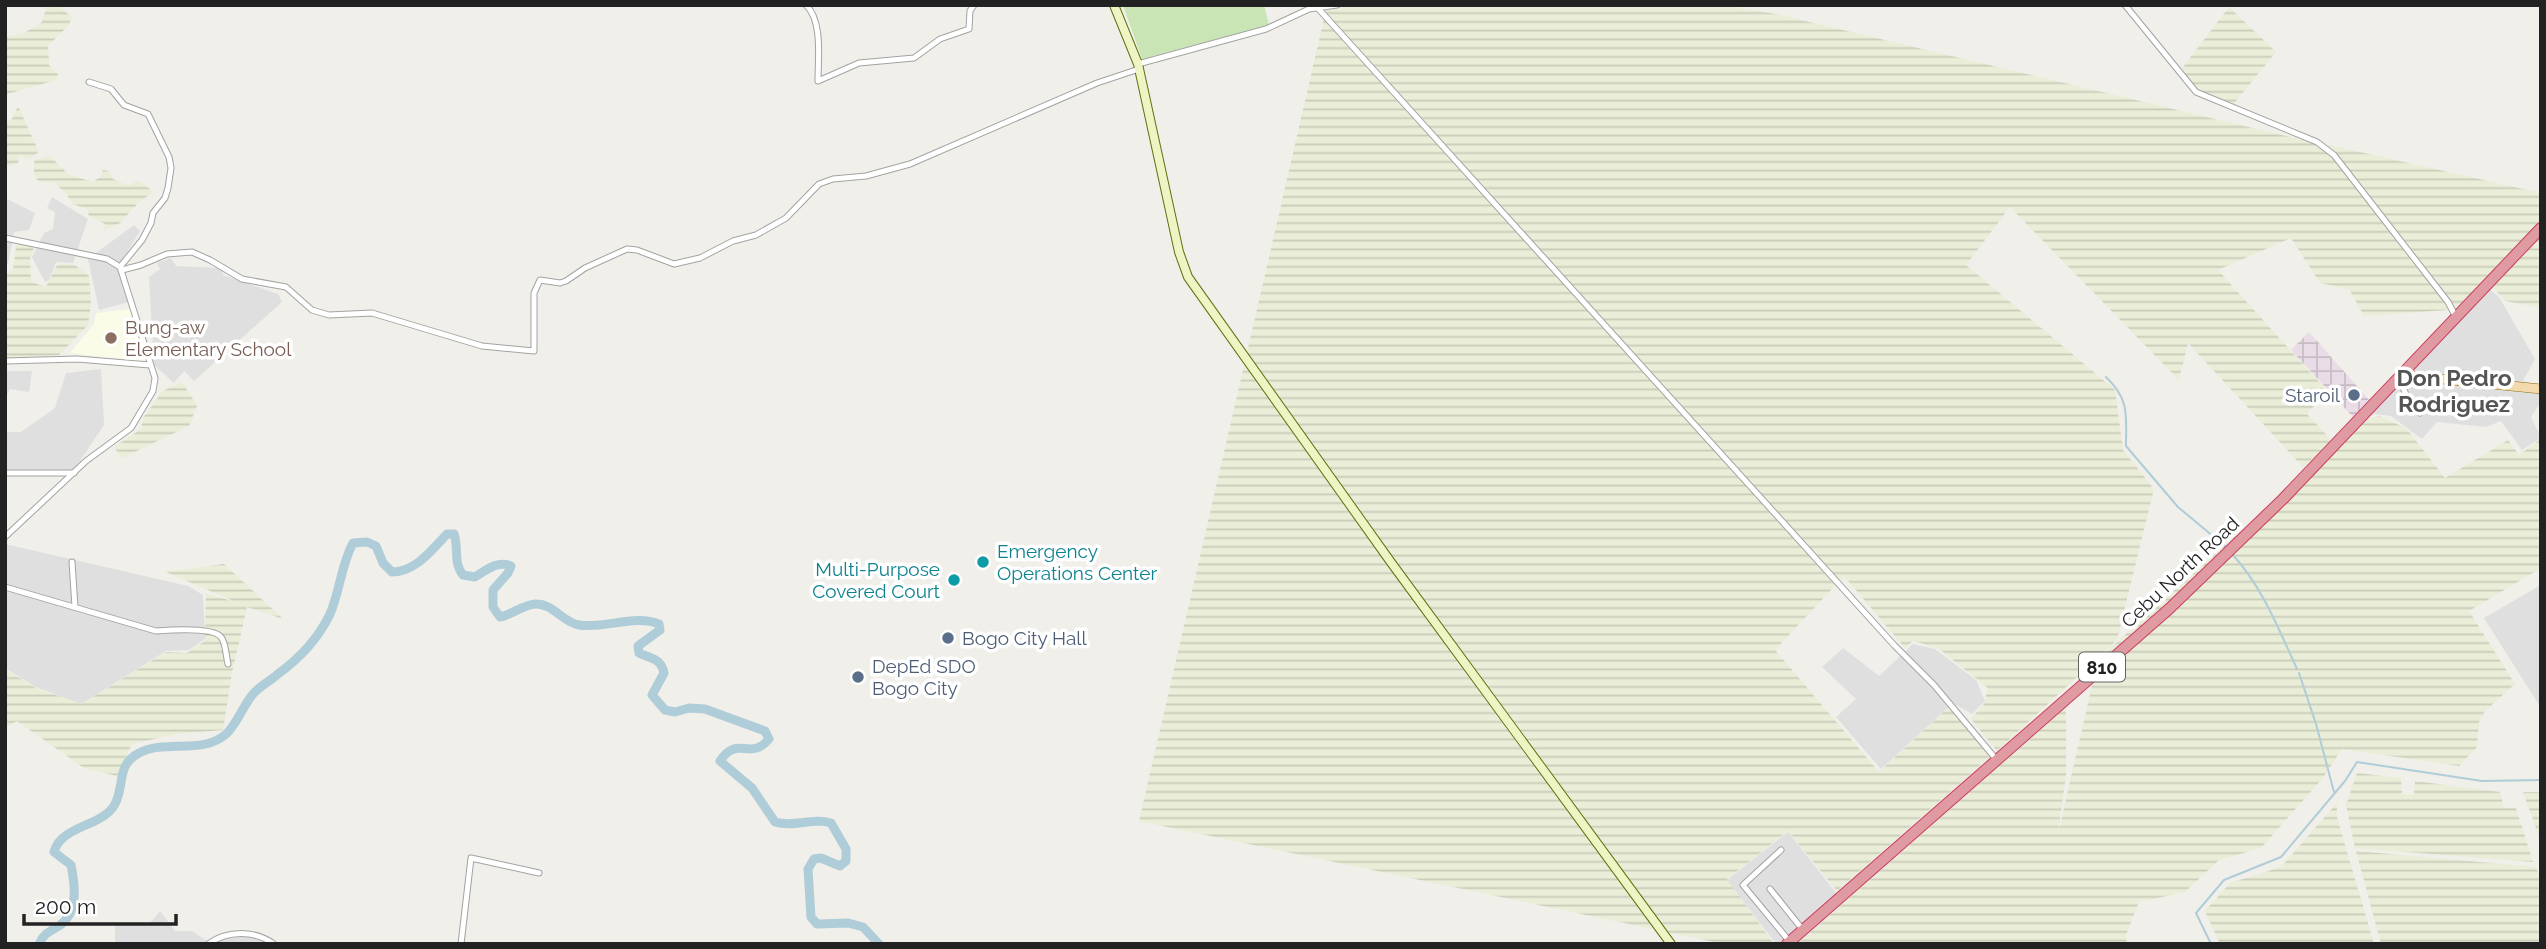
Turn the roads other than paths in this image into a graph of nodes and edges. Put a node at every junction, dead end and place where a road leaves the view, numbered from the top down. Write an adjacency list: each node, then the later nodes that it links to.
1 (806, 5): 2 (street)
2 (974, 5)
3 (1114, 5): 7 (street)
4 (1337, 5): 6 (street)
5 (2125, 5): 12 (street)
6 (1316, 7): 7 (street); 25 (street)
7 (1138, 67): 11 (street); 34 (street)
8 (89, 82): 11 (street)
9 (2541, 228): 12 (highway, Cebu North Road / 810)
10 (5, 238): 11 (street)
11 (121, 268): 14 (street)
12 (2456, 317): 15 (highway, Cebu North Road / 810)
13 (5, 361): 14 (street)
14 (150, 365): 19 (street)
15 (2400, 376): 16 (main road); 17 (street); 25 (highway, Cebu North Road / 810)
16 (2541, 389)
17 (2420, 413)
18 (5, 473): 19 (street)
19 (75, 473): 20 (street)
20 (5, 537)
21 (72, 562): 23 (street)
22 (5, 587): 23 (street)
23 (75, 607): 24 (street)
24 (228, 664)
25 (1996, 759): 29 (highway, Cebu North Road / 810)
26 (1781, 850): 30 (street)
27 (538, 873): 33 (street)
28 (1770, 889): 29 (street)
29 (1803, 930): 30 (highway, Cebu North Road / 810)
30 (1788, 943)
31 (208, 944): 32 (street)
32 (274, 944)
33 (461, 944)
34 (1671, 944)

